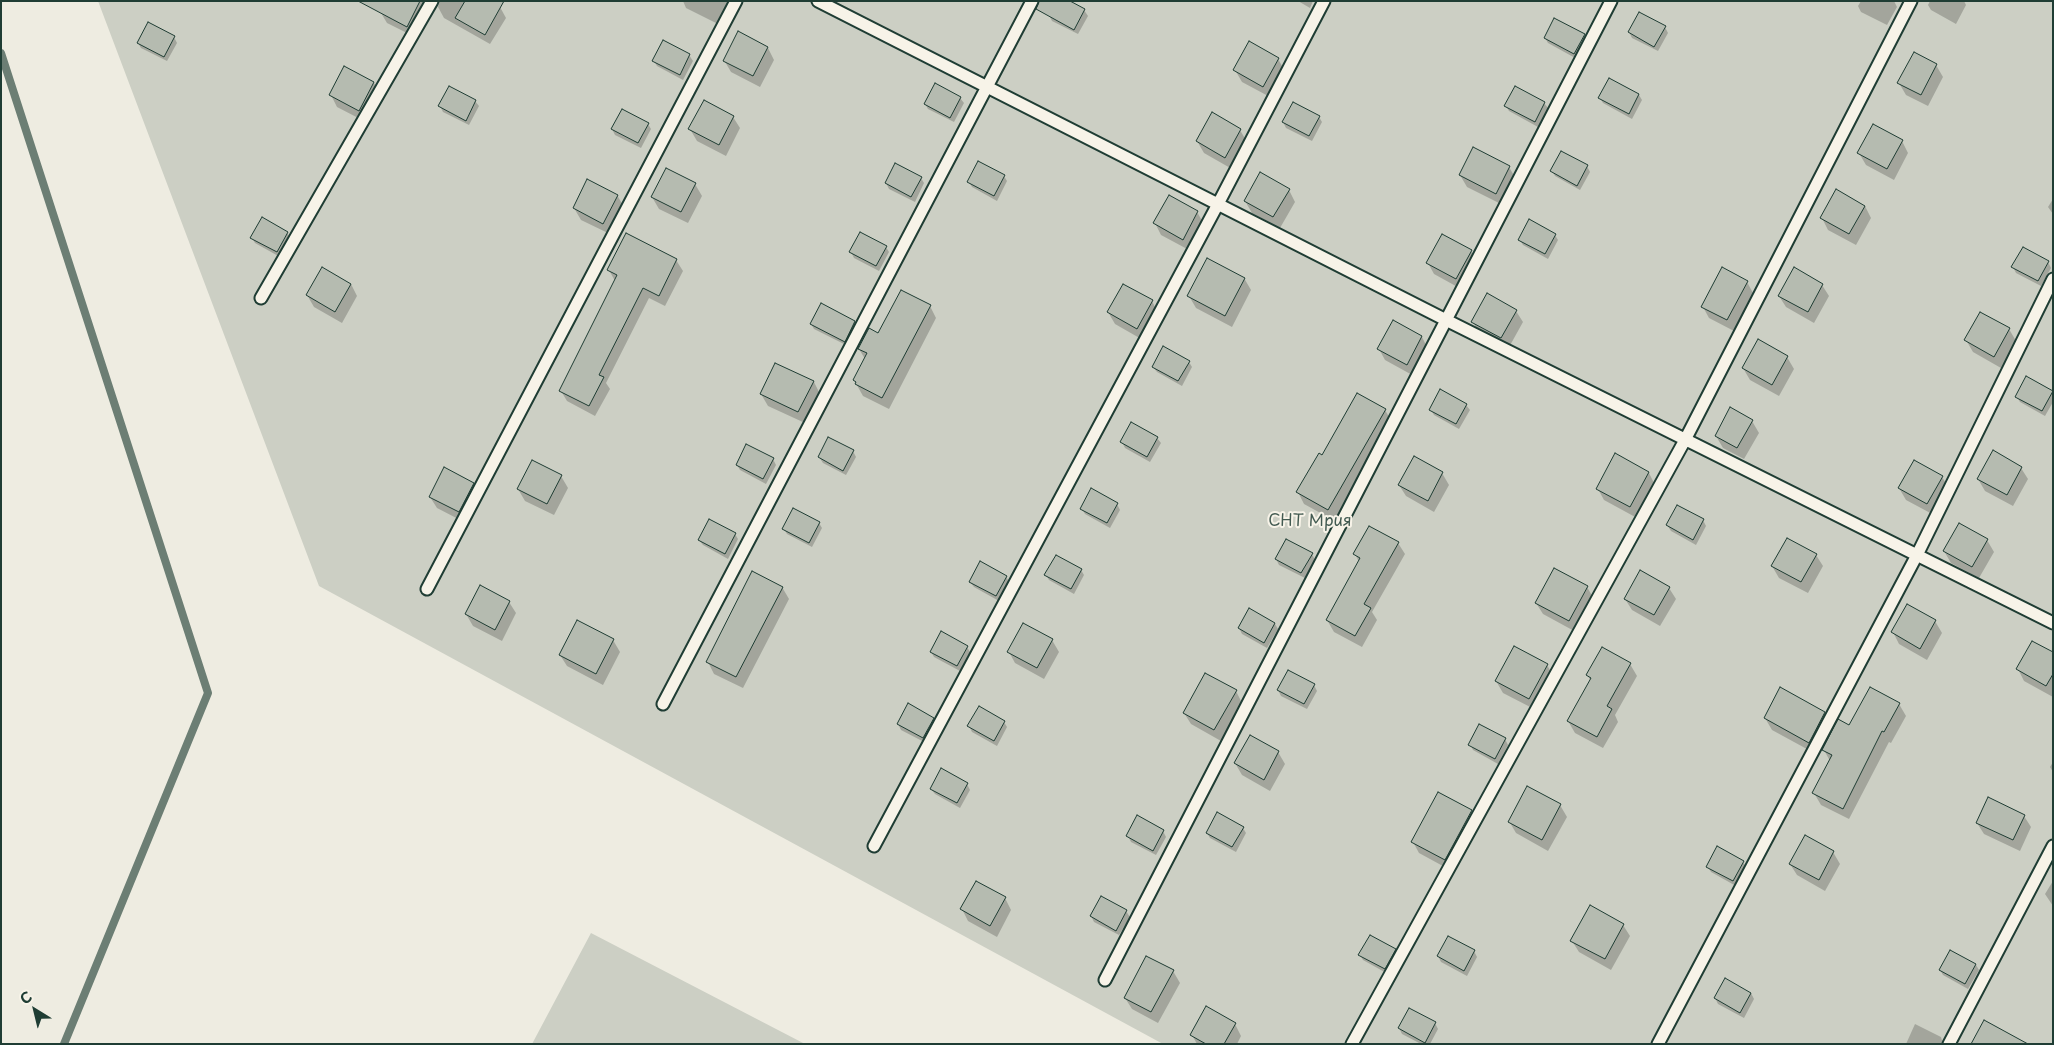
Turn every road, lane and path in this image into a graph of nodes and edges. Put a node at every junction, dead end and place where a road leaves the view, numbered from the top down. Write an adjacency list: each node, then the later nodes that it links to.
1 (432, 1): 11 (lane)
2 (736, 1): 15 (lane)
3 (818, 1): 8 (lane)
4 (1032, 1): 8 (lane)
5 (1324, 1): 9 (lane)
6 (1611, 1): 12 (lane)
7 (1911, 1): 13 (lane)
8 (987, 87): 9 (lane); 17 (lane)
9 (1218, 204): 12 (lane); 18 (lane)
10 (2053, 279): 14 (lane)
11 (261, 298)
12 (1446, 320): 13 (lane); 20 (lane)
13 (1685, 440): 14 (lane); 21 (lane)
14 (1917, 555): 16 (lane); 22 (lane)
15 (427, 589)
16 (2053, 623)
17 (662, 704)
18 (874, 846)
19 (2053, 846): 23 (lane)
20 (1105, 980)
21 (1352, 1044)
22 (1658, 1044)
23 (1949, 1044)

